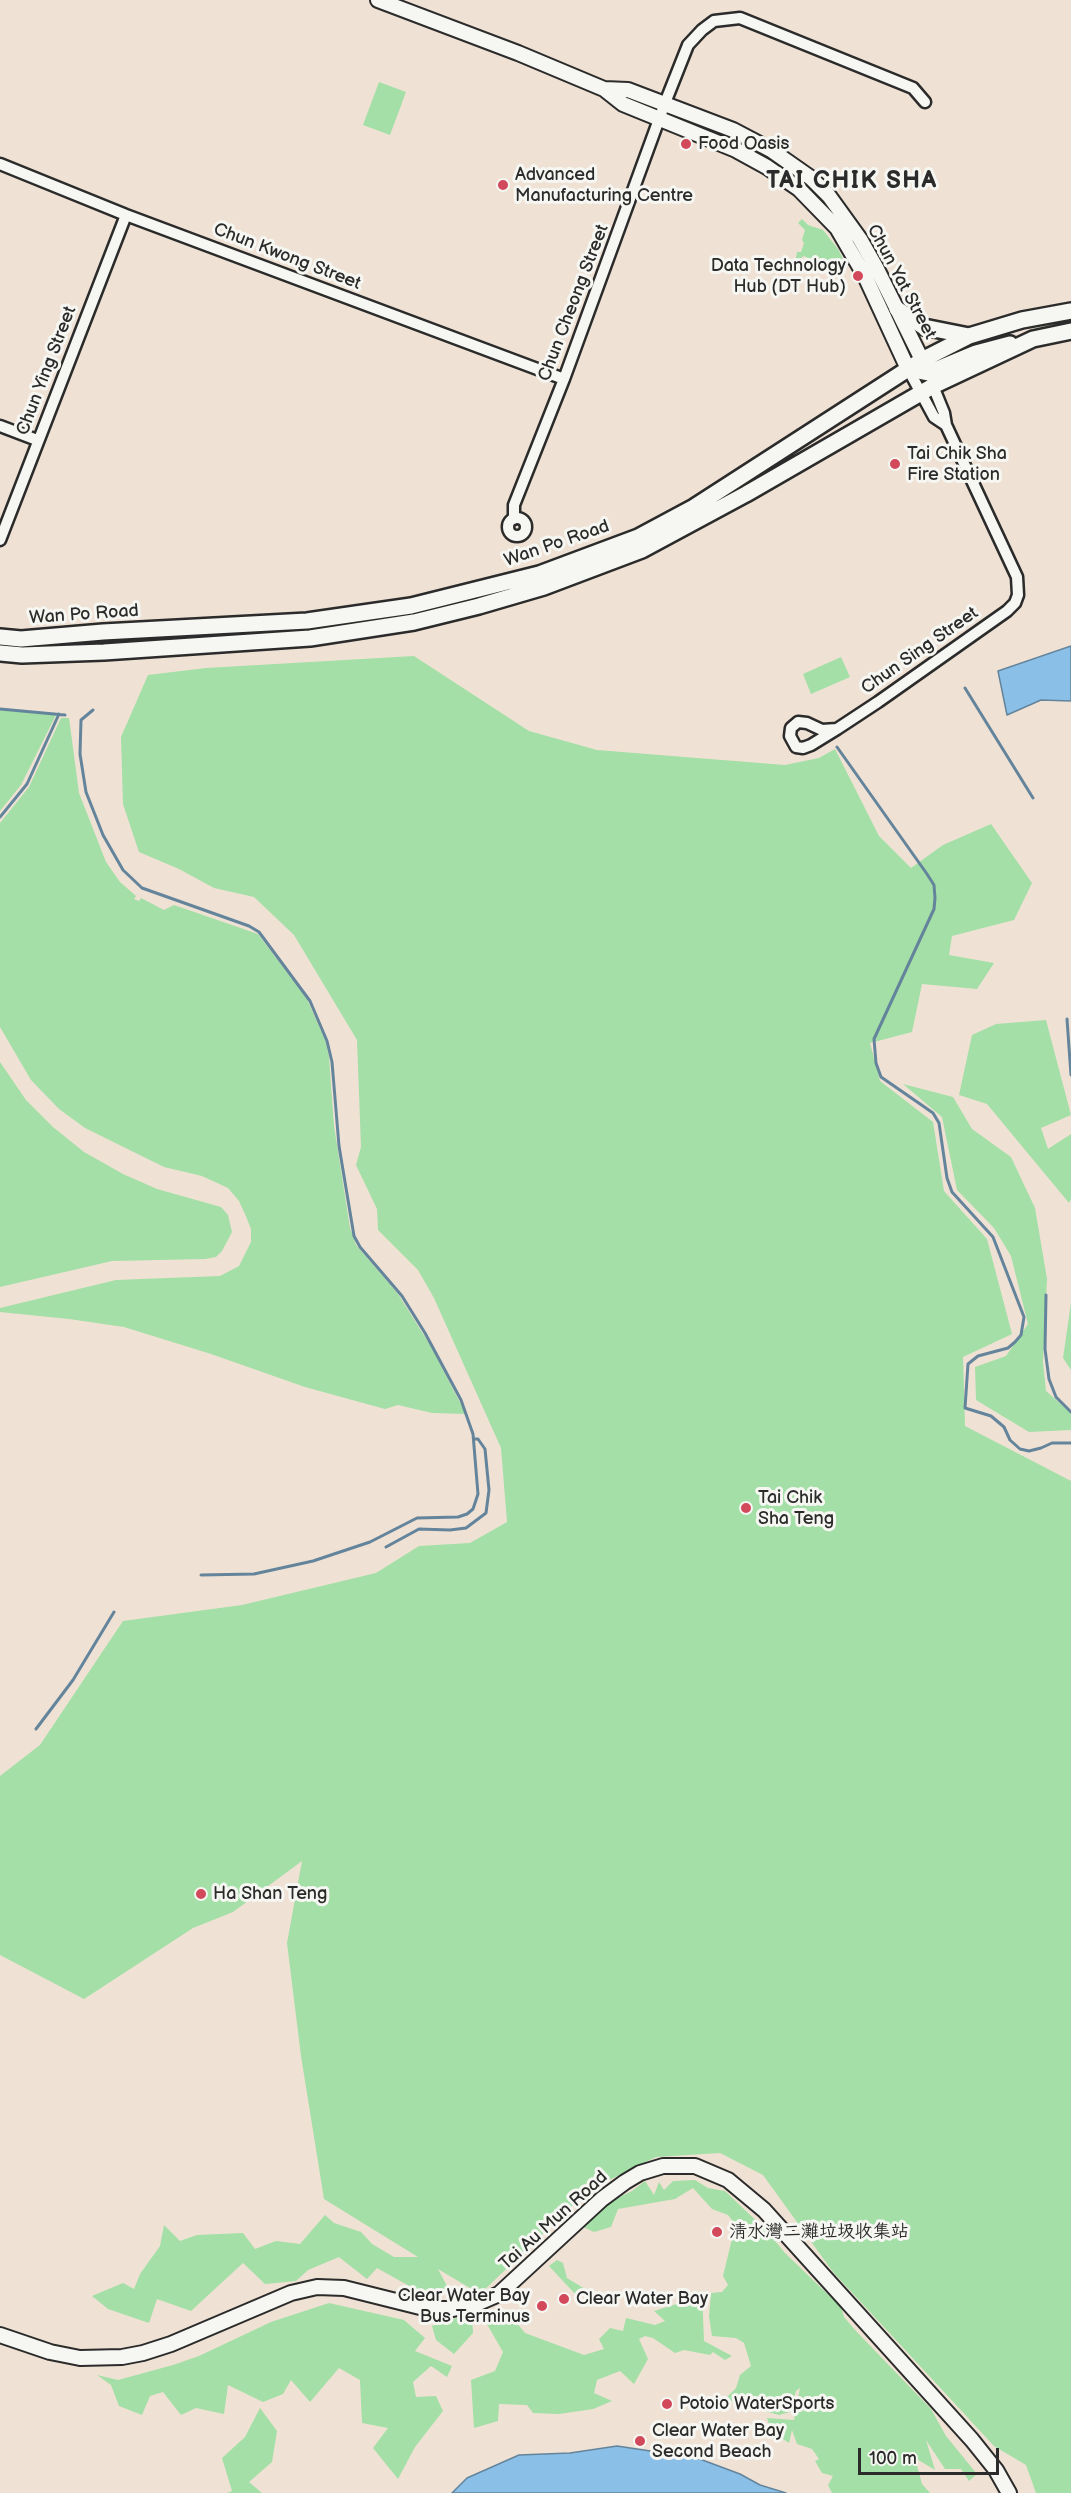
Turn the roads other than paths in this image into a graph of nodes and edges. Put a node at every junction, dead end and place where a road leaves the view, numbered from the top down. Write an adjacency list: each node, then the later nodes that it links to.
1 (378, 0): 2 (street, Chun Yat Street)
2 (604, 89): 4 (street, Chun Yat Street); 5 (street, Chun Yat Street)
3 (926, 102): 4 (street, Chun Cheong Street)
4 (665, 103): 5 (street, Chun Cheong Street); 8 (street, Chun Yat Street)
5 (660, 120): 12 (street, Chun Yat Street); 13 (street, Chun Cheong Street)
6 (0, 164): 7 (street, Chun Kwong Street)
7 (126, 215): 13 (street, Chun Kwong Street); 16 (street, Chun Ying Street)
8 (897, 309): 11 (main road); 14 (street, Chun Yat Street)
9 (1071, 311): 11 (main road, Wan Po Road)
10 (1071, 331): 14 (main road, Wan Po Road)
11 (969, 336): 14 (main road, Wan Po Road)
12 (908, 369): 14 (main road, Wan Po Road); 14 (street, Chun Yat Street); 20 (main road, Wan Po Road)
13 (564, 378): 17 (street, Chun Cheong Street)
14 (926, 378): 19 (street, Chun Yat Street); 21 (main road, Wan Po Road)
15 (0, 426): 16 (street)
16 (37, 440): 18 (street, Chun Ying Street)
17 (514, 519)
18 (0, 540)
19 (1018, 595): 22 (street, Chun Sing Street)
20 (0, 637)
21 (0, 653)
22 (837, 729)
23 (0, 2335): 24 (street, Tai Au Mun Road)
24 (1009, 2493)

